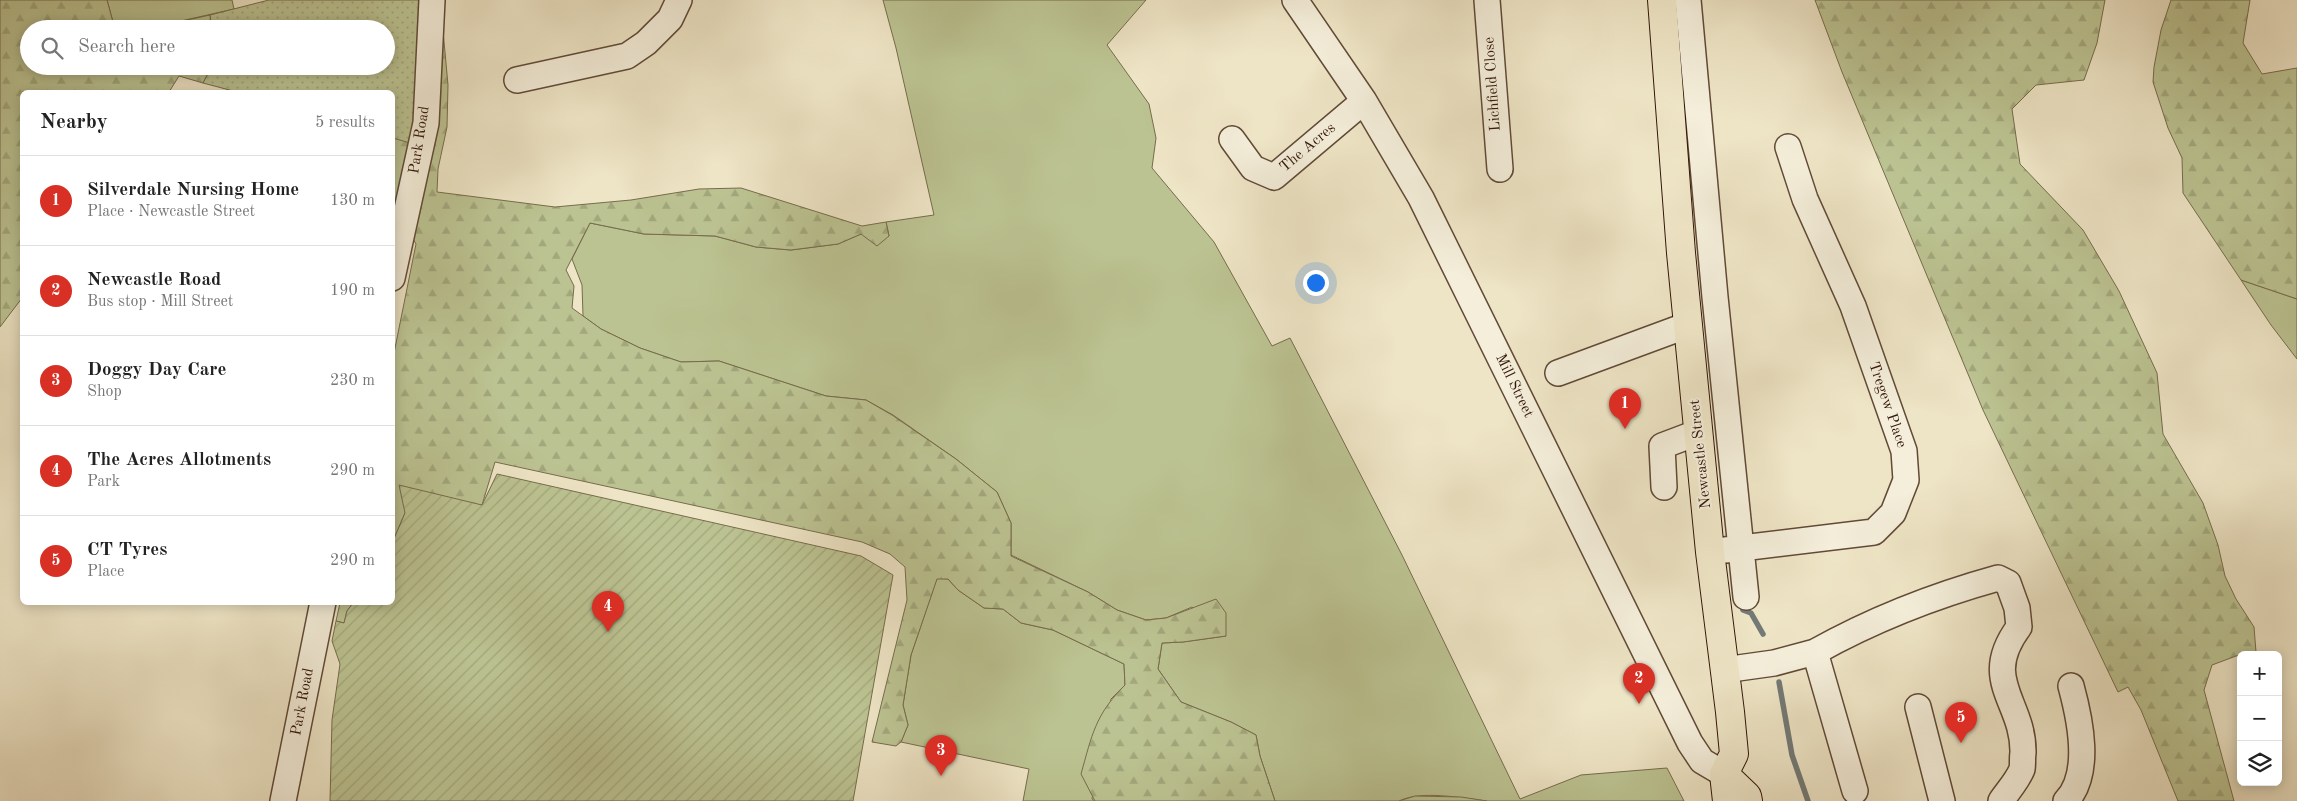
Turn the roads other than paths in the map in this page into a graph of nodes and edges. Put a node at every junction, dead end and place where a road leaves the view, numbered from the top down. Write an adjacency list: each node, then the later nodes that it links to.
1 (432, 0): 14 (street, Park Road)
2 (679, 0): 7 (street)
3 (1295, 0): 8 (street, Mill Street)
4 (1487, 0): 13 (street, Lichfield Close)
5 (1662, 0): 10 (main road, Newcastle Street)
6 (1688, 0): 9 (street, Newcastle Street)
7 (517, 80)
8 (1364, 101): 11 (street, The Acres); 27 (street, Mill Street)
9 (1700, 130): 10 (street); 19 (street, Newcastle Street)
10 (1672, 132): 15 (main road, Newcastle Street)
11 (1232, 139)
12 (1788, 147): 19 (street, Tregew Place)
13 (1500, 169)
14 (395, 264)
15 (1688, 326): 16 (street); 17 (main road, Newcastle Street)
16 (1558, 373)
17 (1699, 432): 18 (street); 20 (main road, Newcastle Street)
18 (1664, 487)
19 (1740, 549): 20 (street, Tregew Place); 21 (street, Newcastle Street)
20 (1710, 552): 24 (main road, Newcastle Street)
21 (1746, 597)
22 (322, 605): 29 (street, Park Road)
23 (1815, 652): 24 (street); 28 (street); 33 (street)
24 (1724, 670): 27 (main road, Newcastle Street)
25 (2071, 686): 34 (street)
26 (1918, 707): 32 (street)
27 (1724, 774): 30 (main road); 31 (main road)
28 (1855, 791)
29 (283, 801)
30 (1727, 801)
31 (1748, 801)
32 (1942, 801)
33 (2001, 801)
34 (2066, 801)

